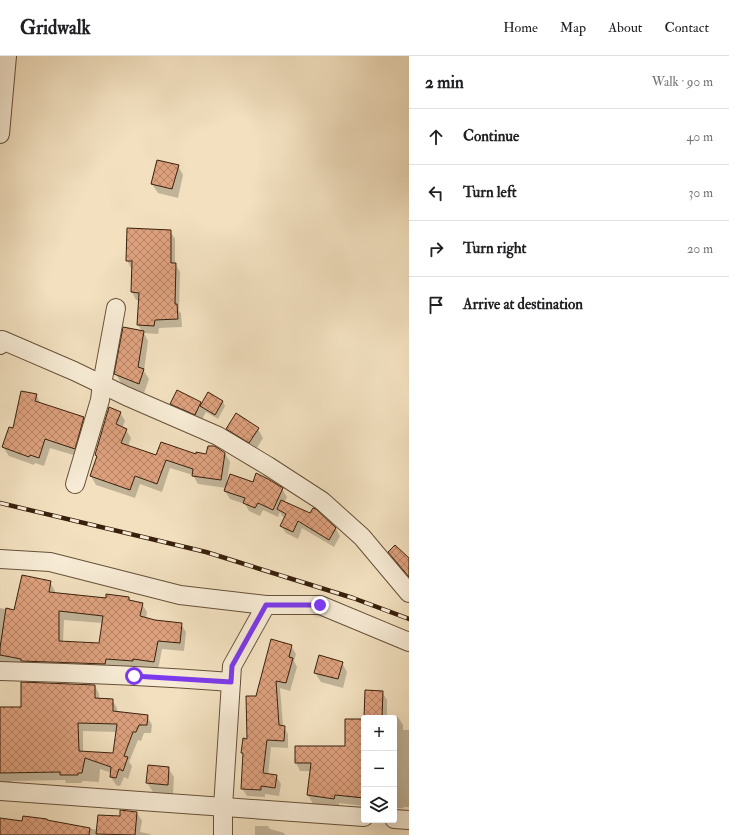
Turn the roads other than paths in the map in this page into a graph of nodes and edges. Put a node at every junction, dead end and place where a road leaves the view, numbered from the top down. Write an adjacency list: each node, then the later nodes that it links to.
1 (7, 56): 2 (street)
2 (0, 134)
3 (116, 308): 5 (street)
4 (1, 340): 5 (street)
5 (102, 384): 6 (street); 8 (street)
6 (75, 484)
7 (0, 559): 9 (street)
8 (409, 593)
9 (266, 605): 10 (street); 12 (street)
10 (409, 642)
11 (0, 671): 12 (street)
12 (231, 682): 14 (street)
13 (0, 791): 14 (street)
14 (222, 807): 15 (street); 18 (street)
15 (361, 817)
16 (397, 819): 17 (street)
17 (409, 820)
18 (223, 835)

